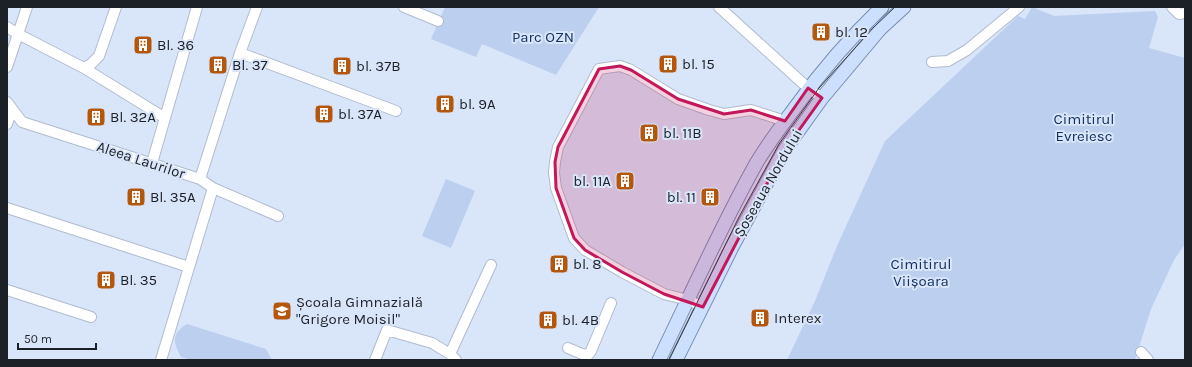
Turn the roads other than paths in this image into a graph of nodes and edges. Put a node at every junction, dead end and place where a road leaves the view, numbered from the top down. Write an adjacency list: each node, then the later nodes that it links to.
1 (27, 7): 14 (street)
2 (116, 7): 18 (street)
3 (198, 7): 23 (street)
4 (257, 7): 15 (street)
5 (404, 7): 12 (street)
6 (719, 7): 19 (street)
7 (882, 7): 19 (main road, Șoseaua Nordului)
8 (904, 7): 20 (main road, Șoseaua Nordului)
9 (1019, 7): 16 (street)
10 (1172, 7): 11 (street)
11 (1185, 13)
12 (438, 21)
13 (7, 27): 14 (street)
14 (18, 34): 17 (street); 18 (street)
15 (240, 53): 22 (street); 27 (street)
16 (932, 62)
17 (7, 67)
18 (84, 68): 23 (street)
19 (808, 88): 20 (street); 24 (main road, Șoseaua Nordului)
20 (822, 98): 36 (main road, Șoseaua Nordului)
21 (9, 106): 25 (street); 26 (street, Aleea Laurilor)
22 (396, 112)
23 (165, 118): 26 (street)
24 (784, 122): 34 (main road, Șoseaua Nordului); 34 (street)
25 (7, 124)
26 (152, 163): 27 (street, Aleea Laurilor)
27 (200, 179): 28 (street, Aleea Laurilor)
28 (213, 188): 30 (street, Aleea Laurilor); 32 (street)
29 (7, 208): 32 (street)
30 (278, 216)
31 (491, 265): 40 (street)
32 (189, 267): 41 (street)
33 (7, 290): 37 (street)
34 (688, 300): 36 (street); 43 (main road, Șoseaua Nordului)
35 (611, 303): 38 (street)
36 (703, 307): 44 (main road, Șoseaua Nordului)
37 (91, 317)
38 (568, 348)
39 (1141, 352): 45 (street)
40 (453, 357): 42 (street)
41 (161, 360)
42 (375, 360)
43 (659, 360)
44 (676, 360)
45 (1148, 360)

